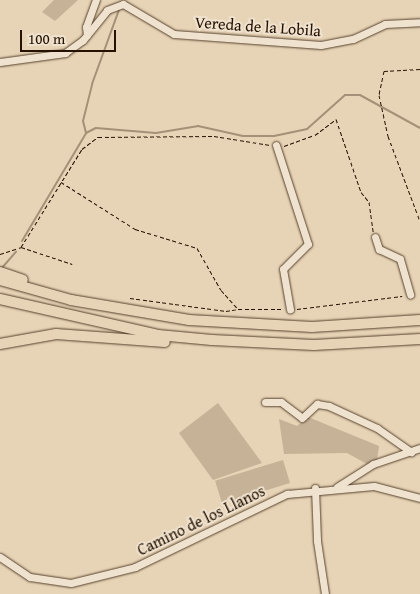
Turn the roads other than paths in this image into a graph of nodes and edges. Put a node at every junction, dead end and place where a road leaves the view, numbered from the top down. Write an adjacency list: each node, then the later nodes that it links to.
1 (96, 0): 4 (street)
2 (122, 2): 3 (street, Vereda de la Lobila); 4 (street, Vereda de la Lobila)
3 (420, 22)
4 (87, 35): 5 (street, Vereda de la Lobila)
5 (0, 62)
6 (276, 145): 13 (street)
7 (375, 237): 11 (street)
8 (0, 272): 10 (highway)
9 (0, 280): 10 (highway)
10 (35, 287): 14 (highway)
11 (410, 295)
12 (0, 299): 17 (highway)
13 (290, 309)
14 (420, 320)
15 (420, 339): 17 (highway)
16 (0, 344): 17 (highway)
17 (266, 344)
18 (265, 402): 20 (street)
19 (420, 448): 20 (street)
20 (411, 452): 22 (street)
21 (315, 488): 22 (street, Camino de los Llanos); 24 (street, Camino de los Llanos); 25 (street)
22 (337, 488): 23 (street, Camino de los Llanos)
23 (420, 498)
24 (0, 557)
25 (325, 594)

